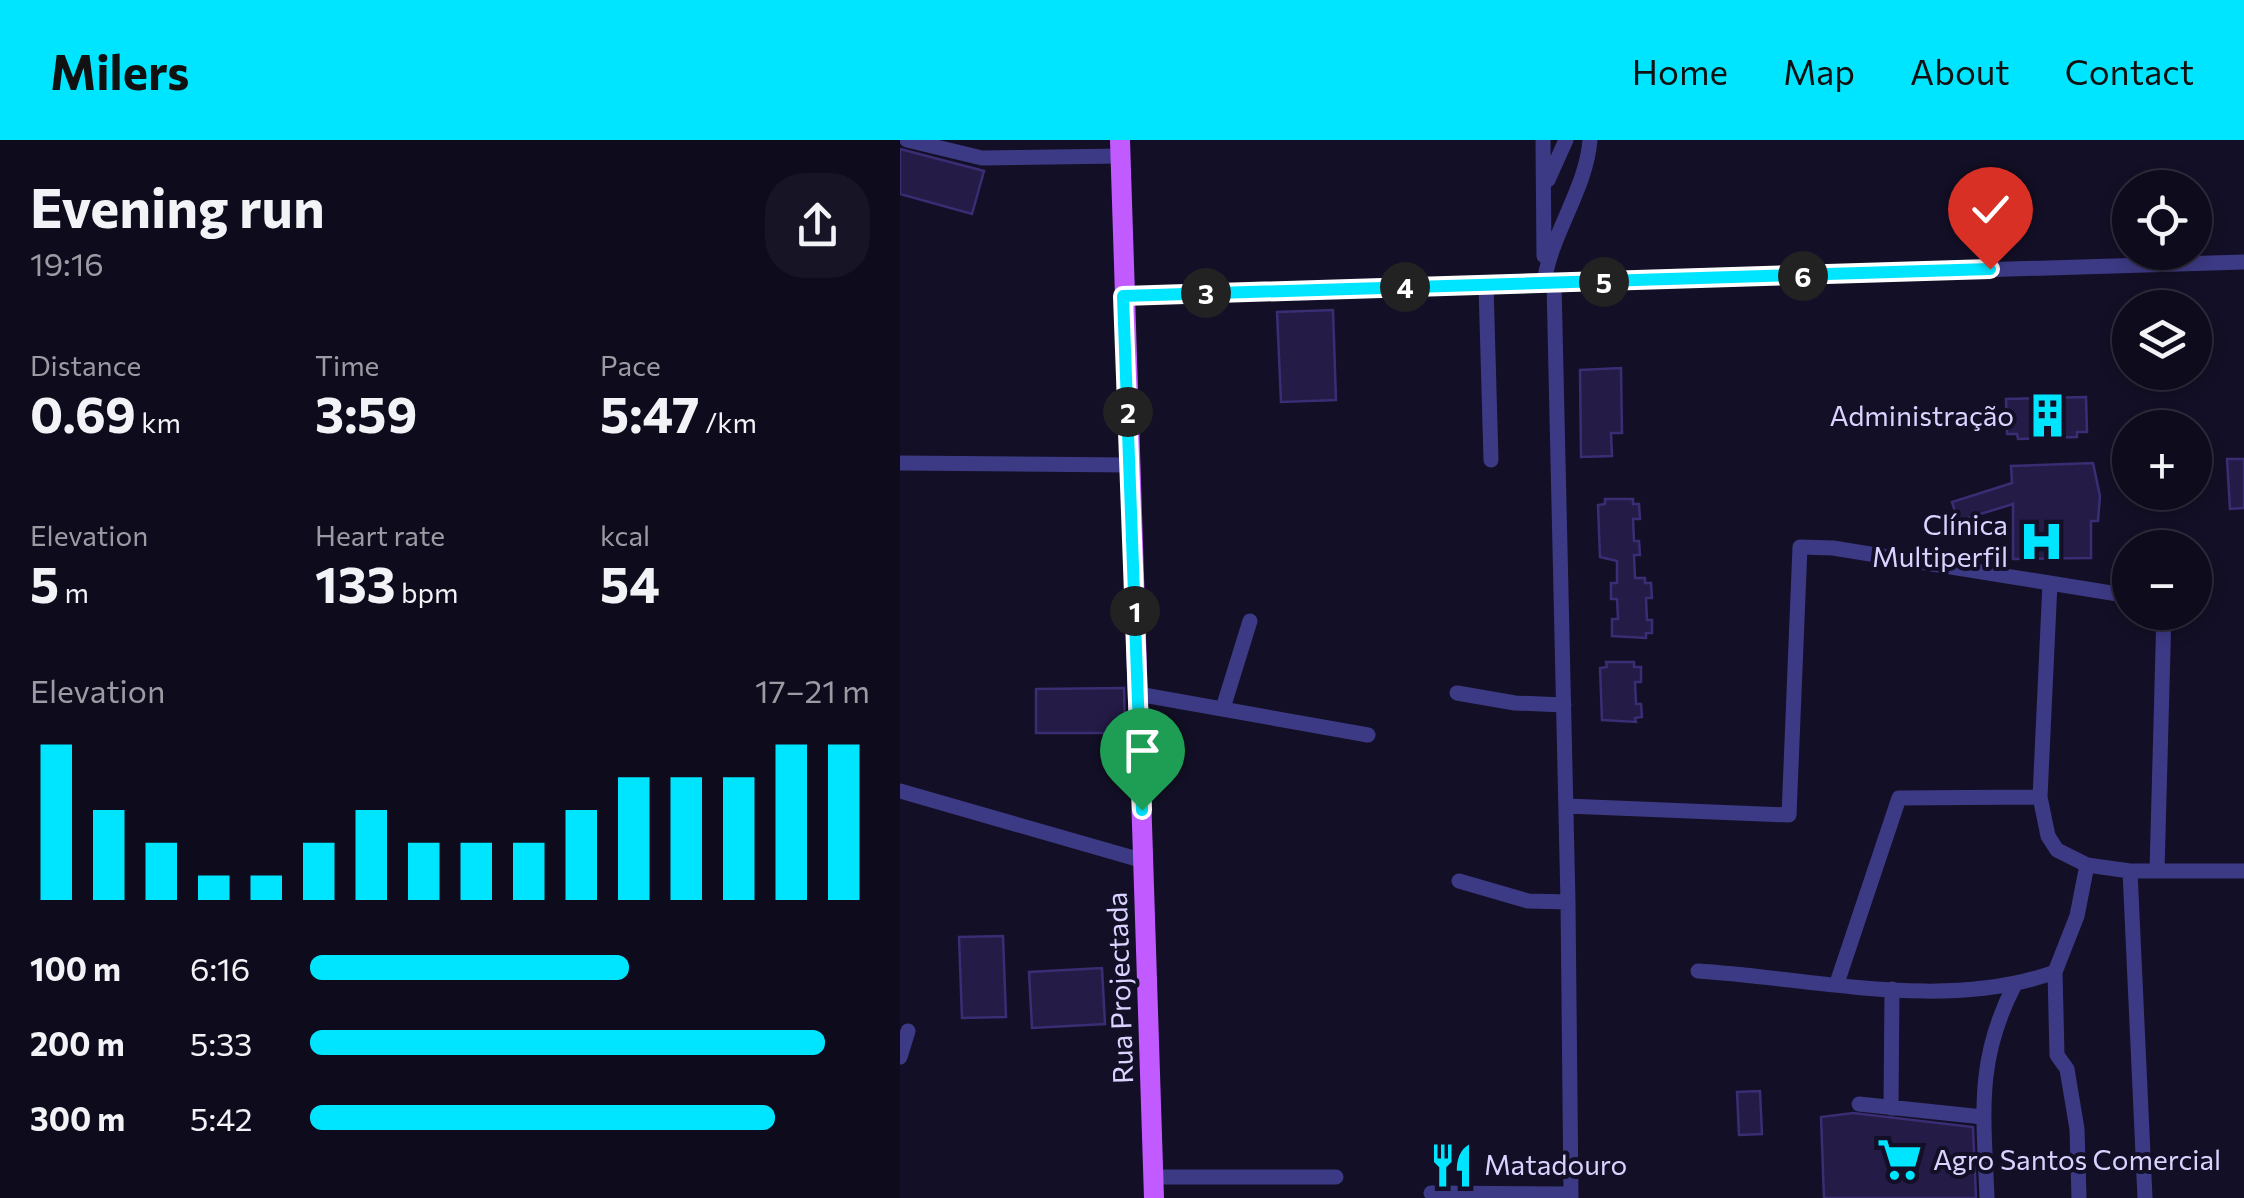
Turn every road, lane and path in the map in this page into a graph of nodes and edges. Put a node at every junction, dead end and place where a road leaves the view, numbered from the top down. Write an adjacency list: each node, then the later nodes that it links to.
1 (907, 140): 5 (street)
2 (1543, 140): 6 (street)
3 (1566, 140): 6 (street)
4 (1591, 140): 8 (street)
5 (1121, 148): 10 (main road, Rua Projectada)
6 (1544, 203): 8 (street)
7 (2244, 262): 8 (street)
8 (1549, 283): 9 (street); 20 (street)
9 (1486, 285): 10 (street); 11 (street)
10 (1123, 296): 13 (main road, Rua Projectada)
11 (1491, 460)
12 (900, 463): 13 (street)
13 (1130, 465): 19 (main road, Rua Projectada)
14 (2050, 583): 15 (street); 24 (street); 25 (street)
15 (2112, 593)
16 (1250, 620): 21 (street)
17 (2164, 630): 28 (street)
18 (1456, 693): 20 (street)
19 (1138, 694): 21 (street); 26 (main road, Rua Projectada)
20 (1564, 705): 25 (street)
21 (1223, 708): 22 (street)
22 (1368, 735)
23 (900, 791): 26 (street)
24 (2040, 797): 27 (street); 35 (street)
25 (1566, 806): 32 (street)
26 (1144, 861): 44 (main road, Rua Projectada)
27 (2087, 865): 29 (street); 34 (street)
28 (2157, 870): 29 (street); 30 (street)
29 (2130, 871): 49 (street)
30 (2244, 871)
31 (1459, 881): 32 (street)
32 (1568, 902): 46 (street)
33 (1698, 970): 35 (street)
34 (2054, 972): 36 (street); 48 (street)
35 (1836, 983): 37 (street)
36 (2014, 986): 37 (street); 42 (street)
37 (1892, 989): 41 (street)
38 (908, 1031): 39 (street)
39 (900, 1057)
40 (1859, 1104): 41 (street)
41 (1891, 1108): 42 (street)
42 (1983, 1116): 47 (street)
43 (1336, 1178): 44 (street)
44 (1154, 1187)
45 (1431, 1193): 46 (street)
46 (1571, 1196)
47 (1986, 1198)
48 (2078, 1198)
49 (2145, 1198)

